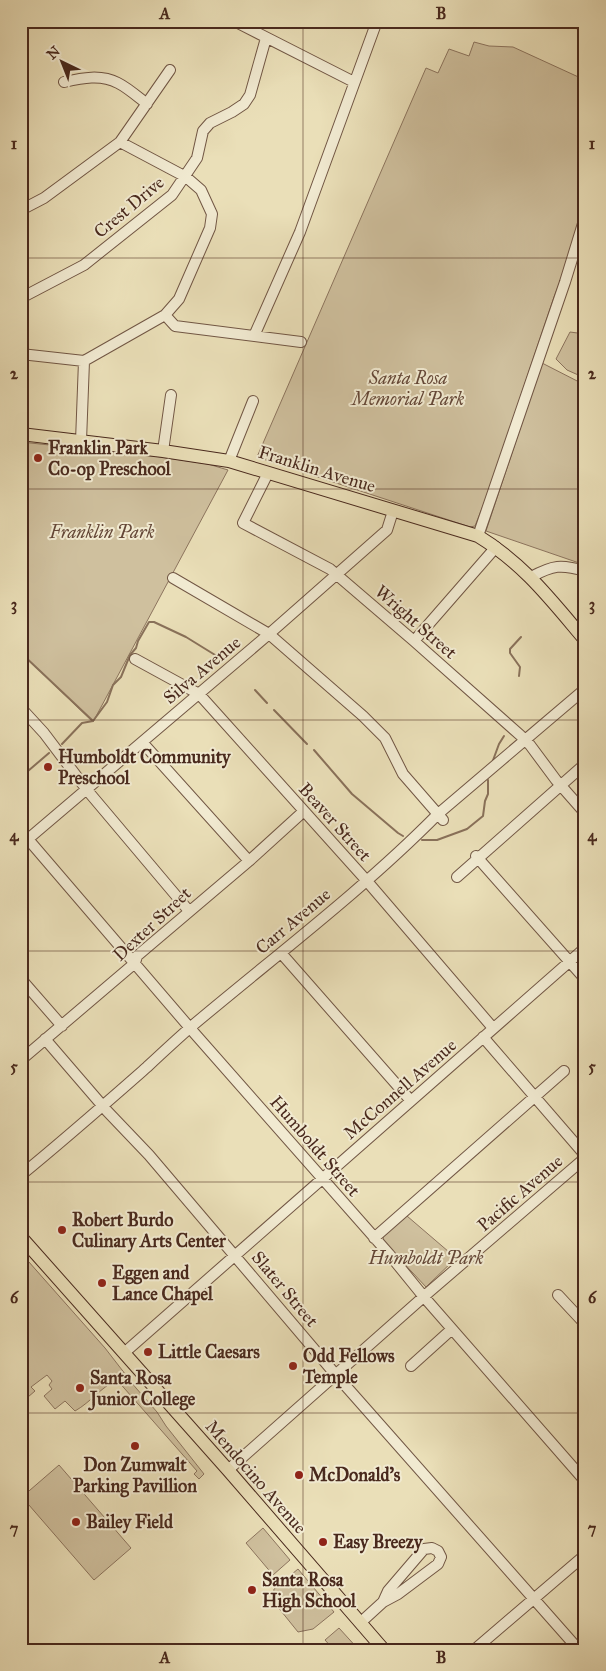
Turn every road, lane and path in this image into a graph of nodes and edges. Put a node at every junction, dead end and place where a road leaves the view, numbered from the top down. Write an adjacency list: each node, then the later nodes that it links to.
1 (234, 21): 5 (street)
2 (376, 21): 8 (street)
3 (578, 21): 4 (street)
4 (585, 30)
5 (266, 38): 8 (street); 11 (street, Crest Drive)
6 (170, 70): 9 (street)
7 (64, 82): 9 (street)
8 (354, 82): 16 (street)
9 (147, 104): 10 (street)
10 (120, 142): 11 (street); 12 (street)
11 (186, 177): 14 (street, Crest Drive); 15 (street)
12 (21, 210)
13 (585, 217): 28 (street)
14 (21, 298)
15 (165, 315): 16 (street); 19 (street)
16 (254, 336): 17 (street)
17 (301, 342)
18 (21, 354): 19 (street)
19 (84, 361): 23 (street)
20 (171, 395): 24 (street)
21 (253, 401): 25 (street)
22 (21, 434): 23 (main road, Franklin Avenue)
23 (80, 441): 24 (main road, Franklin Avenue)
24 (162, 451): 25 (main road, Franklin Avenue)
25 (229, 461): 26 (main road, Franklin Avenue)
26 (268, 473): 27 (main road, Franklin Avenue); 31 (street, Wright Street)
27 (393, 511): 28 (main road, Franklin Avenue); 31 (street, Silva Avenue)
28 (478, 536): 29 (main road, Franklin Avenue)
29 (496, 547): 32 (main road, Franklin Avenue); 36 (street)
30 (585, 571): 32 (street)
31 (336, 574): 34 (street, Silva Avenue); 36 (street, Wright Street)
32 (531, 577): 35 (main road, Franklin Avenue)
33 (172, 578): 34 (street)
34 (269, 634): 39 (street, Silva Avenue); 48 (street)
35 (585, 640)
36 (414, 641): 41 (street, Wright Street)
37 (136, 659): 39 (street, Beaver Street)
38 (585, 690): 41 (street, Carr Avenue)
39 (199, 694): 42 (street, Silva Avenue); 46 (street, Beaver Street)
40 (21, 708): 45 (street)
41 (524, 740): 44 (street, Wright Street); 48 (street, Carr Avenue)
42 (142, 742): 45 (street, Silva Avenue); 52 (street)
43 (585, 764): 44 (street)
44 (560, 786): 47 (street, Wright Street); 51 (street)
45 (87, 790): 50 (street, Silva Avenue); 55 (street)
46 (304, 811): 52 (street, Dexter Street); 54 (street, Beaver Street)
47 (585, 813)
48 (440, 817): 54 (street, Carr Avenue)
49 (21, 831): 50 (street, Humboldt Street)
50 (25, 842): 59 (street, Humboldt Street)
51 (477, 858): 53 (street); 58 (street)
52 (249, 862): 55 (street, Dexter Street)
53 (457, 877)
54 (366, 880): 57 (street, Carr Avenue); 64 (street, Beaver Street)
55 (189, 911): 59 (street, Dexter Street)
56 (585, 948): 58 (street, McConnell Avenue)
57 (281, 953): 63 (street, Carr Avenue); 70 (street)
58 (569, 962): 61 (street); 64 (street, McConnell Avenue)
59 (135, 964): 62 (street, Dexter Street); 63 (street, Humboldt Street)
60 (21, 979): 62 (street)
61 (585, 980)
62 (62, 1026): 66 (street, Dexter Street)
63 (190, 1028): 71 (street, Carr Avenue); 74 (street, Humboldt Street)
64 (493, 1028): 65 (street, McConnell Avenue)
65 (483, 1038): 69 (street); 70 (street, McConnell Avenue)
66 (45, 1039): 67 (street, Dexter Street); 71 (street, Slater Street)
67 (21, 1060)
68 (564, 1071): 69 (street)
69 (535, 1098): 72 (street); 76 (street)
70 (411, 1101): 74 (street, McConnell Avenue)
71 (102, 1105): 73 (street, Carr Avenue); 77 (street, Slater Street)
72 (585, 1157): 79 (street, Pacific Avenue)
73 (21, 1175)
74 (322, 1179): 76 (street, Humboldt Street); 77 (street, McConnell Avenue)
75 (21, 1237): 82 (main road, Mendocino Avenue)
76 (374, 1238): 79 (street, Humboldt Street)
77 (235, 1256): 82 (street, McConnell Avenue); 84 (street, Slater Street)
78 (558, 1296): 80 (street)
79 (424, 1297): 81 (street, Humboldt Street); 84 (street, Pacific Avenue)
80 (585, 1324)
81 (452, 1328): 83 (street); 86 (street, Humboldt Street)
82 (124, 1353): 85 (main road, Mendocino Avenue)
83 (411, 1366)
84 (336, 1375): 85 (street, Pacific Avenue); 88 (street, Slater Street)
85 (228, 1470): 90 (main road, Mendocino Avenue)
86 (585, 1481)
87 (585, 1555): 88 (street)
88 (534, 1598): 92 (street); 93 (street, Slater Street)
89 (384, 1602): 89 (street); 90 (street)
90 (360, 1623): 91 (main road, Mendocino Avenue)
91 (384, 1650)
92 (474, 1650)
93 (579, 1650)

